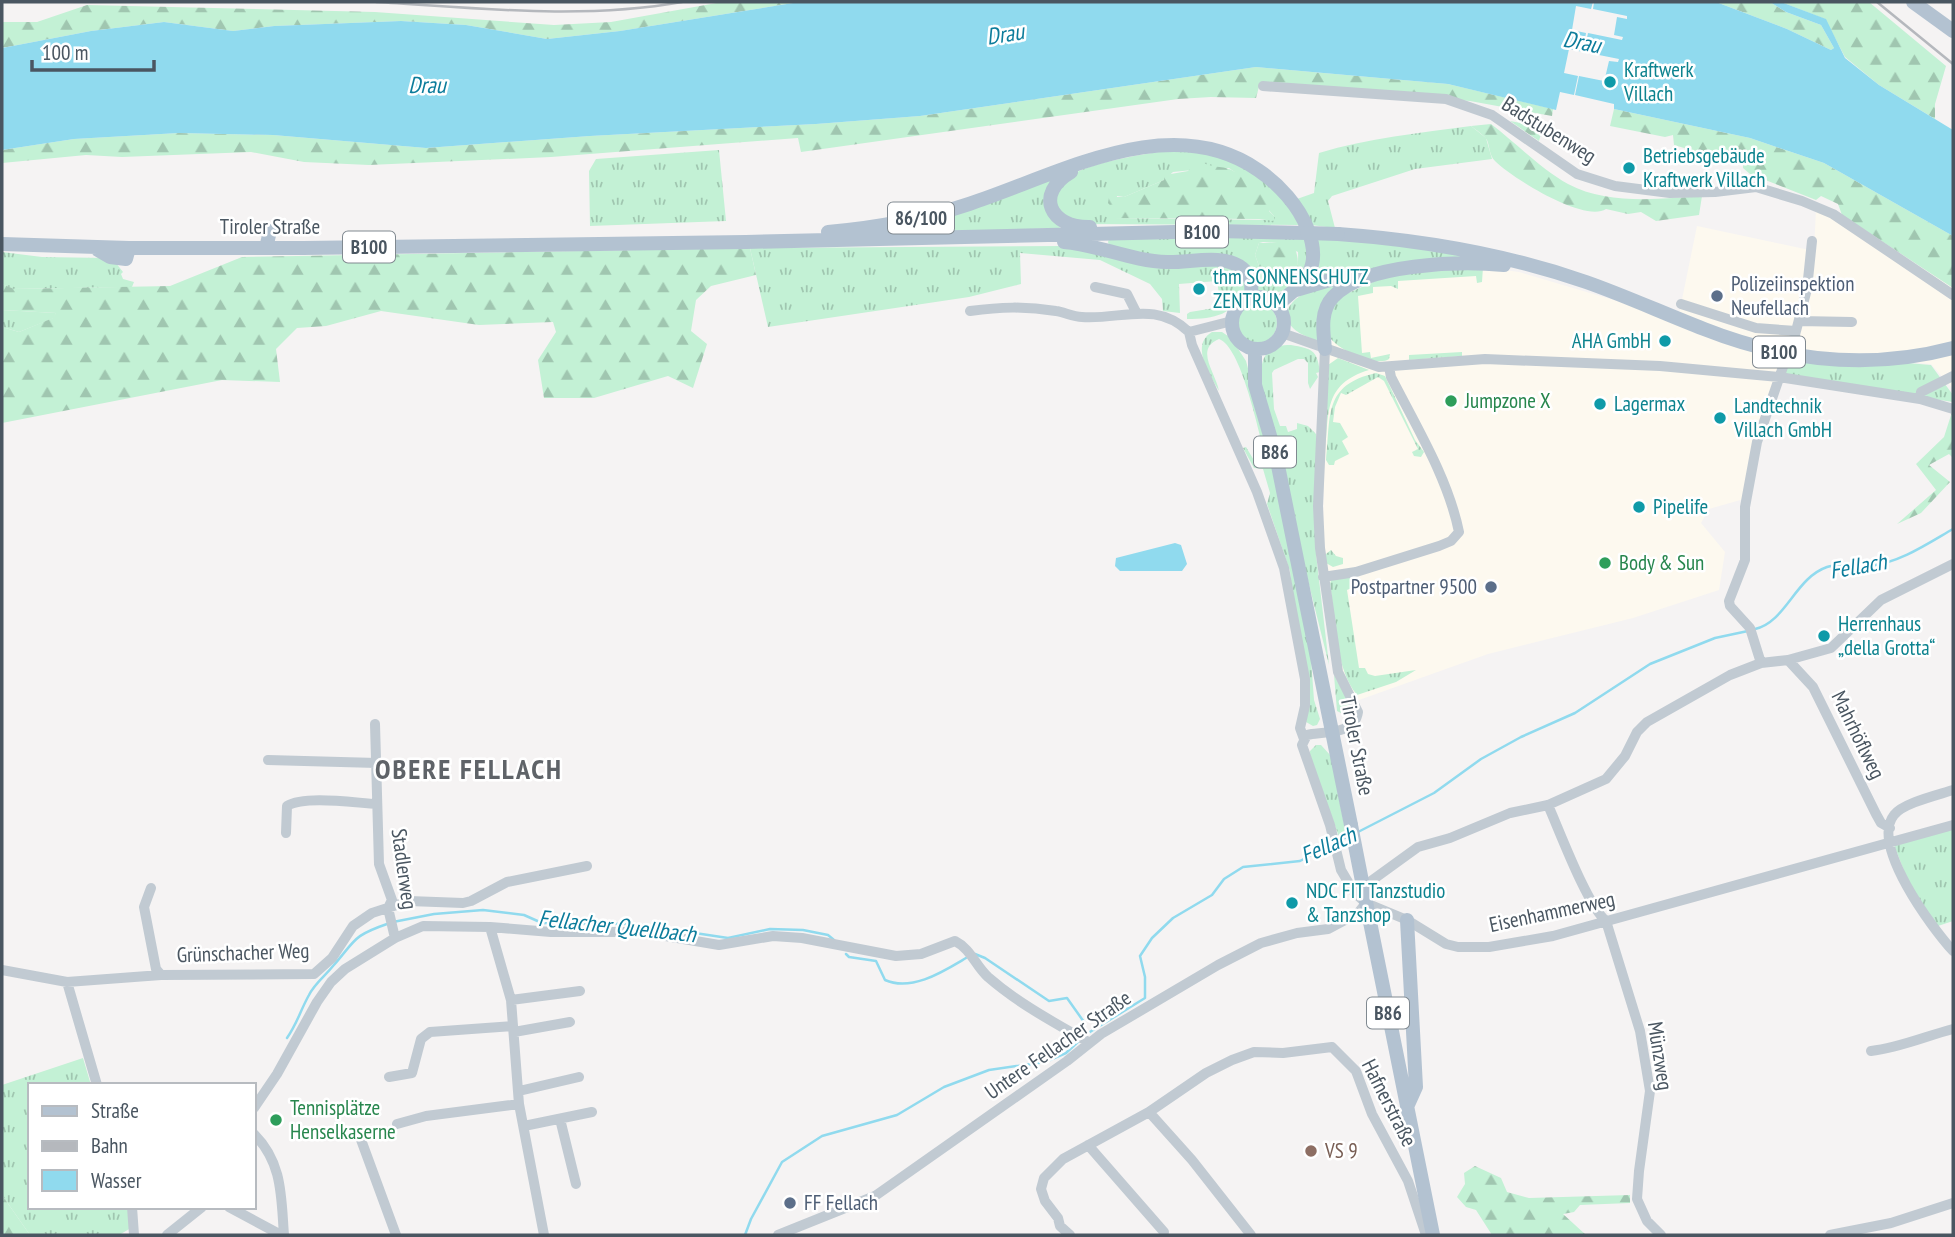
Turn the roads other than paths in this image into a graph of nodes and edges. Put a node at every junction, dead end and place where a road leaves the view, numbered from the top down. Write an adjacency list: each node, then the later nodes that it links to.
1 (1913, 2): 2 (main road)
2 (1953, 31)
3 (1264, 86): 16 (street, Badstubenweg)
4 (1091, 162): 6 (main road, 86/100); 9 (main road, 86/100); 15 (main road, 86/100)
5 (270, 230): 11 (main road)
6 (1131, 234): 7 (main road, B100); 12 (main road, B100, bridge)
7 (1015, 237): 9 (main road, B100); 17 (main road)
8 (1812, 241): 24 (street)
9 (746, 242): 11 (main road, Tiroler Straße / B100)
10 (2, 244): 11 (main road, Tiroler Straße / B100)
11 (266, 248)
12 (1551, 271): 13 (main road); 28 (main road, B100)
13 (1368, 275): 15 (main road, 86/100); 30 (main road)
14 (1095, 287): 21 (street)
15 (1296, 290): 19 (main road, 86/100)
16 (1953, 295)
17 (1251, 298): 19 (main road); 22 (main road)
18 (1681, 304): 24 (street)
19 (1277, 305): 26 (main road)
20 (970, 311): 21 (street)
21 (1136, 312): 25 (street)
22 (1232, 321): 25 (street); 29 (main road)
23 (1852, 322): 24 (street)
24 (1797, 326): 27 (street)
25 (1189, 332): 43 (street, Eisenhammerweg)
26 (1282, 333): 29 (main road); 30 (street)
27 (1792, 346)
28 (1953, 348)
29 (1255, 349): 42 (main road, Tiroler Straße / B86)
30 (1325, 349): 32 (street); 38 (street)
31 (1785, 361): 34 (street)
32 (1389, 367): 34 (street); 38 (street)
33 (1953, 376): 35 (street)
34 (1779, 377): 35 (street); 40 (street)
35 (1920, 399): 36 (street)
36 (1953, 409)
37 (1953, 564): 39 (street)
38 (1324, 577): 42 (street)
39 (1788, 660): 40 (street); 50 (street, Mahrhöflweg)
40 (1760, 663): 48 (street)
41 (375, 724): 45 (street, Stadlerweg)
42 (1332, 731): 43 (street); 56 (main road, Tiroler Straße / B86, bridge)
43 (1304, 739): 55 (street, Eisenhammerweg)
44 (268, 760): 45 (street)
45 (377, 763): 47 (street, Stadlerweg)
46 (1953, 790): 50 (street)
47 (377, 804): 51 (street, Stadlerweg); 57 (street, Stadlerweg)
48 (1548, 805): 55 (street); 59 (street, Münzweg)
49 (1953, 825): 52 (street, Eisenhammerweg)
50 (1889, 828): 52 (street, Mahrhöflweg)
51 (286, 834)
52 (1891, 843): 59 (street, Eisenhammerweg); 62 (street, Mahrhöflweg)
53 (587, 866): 57 (street, Grünschacher Weg)
54 (151, 888): 64 (street, Grünschacher Weg)
55 (1354, 892): 56 (street, Eisenhammerweg)
56 (1367, 910): 58 (street, Eisenhammerweg); 73 (street, Untere Fellacher Straße); 81 (main road, Tiroler Straße / B86)
57 (390, 917): 61 (street, Stadlerweg); 65 (street, Grünschacher Weg)
58 (1407, 920): 59 (street, Eisenhammerweg); 81 (main road)
59 (1606, 921): 107 (street, Münzweg)
60 (490, 927): 61 (street); 69 (street); 73 (street)
61 (395, 938): 68 (street)
62 (1953, 951)
63 (2, 970): 66 (street, Grünschacher Weg)
64 (161, 975): 65 (street, Grünschacher Weg); 66 (street, Grünschacher Weg)
65 (314, 977): 68 (street)
66 (67, 982): 77 (street)
67 (580, 990): 69 (street)
68 (316, 997): 80 (street)
69 (511, 1000): 71 (street)
70 (570, 1022): 71 (street)
71 (514, 1029): 75 (street); 78 (street)
72 (1953, 1029): 74 (street)
73 (1085, 1039): 102 (street, Untere Fellacher Straße)
74 (1871, 1051)
75 (389, 1077)
76 (579, 1077): 78 (street)
77 (96, 1083)
78 (519, 1091): 79 (street)
79 (519, 1104): 85 (street); 86 (street)
80 (256, 1105)
81 (1406, 1109): 106 (main road, Tiroler Straße / B86)
82 (592, 1112): 84 (street)
83 (1149, 1112): 89 (street, Hafnerstraße); 104 (street); 105 (street, Hafnerstraße)
84 (560, 1119): 86 (street); 90 (street)
85 (397, 1124)
86 (524, 1126): 101 (street)
87 (256, 1136): 99 (street)
88 (360, 1136): 100 (street)
89 (1087, 1145): 96 (street); 103 (street, Hafnerstraße)
90 (576, 1184)
91 (1953, 1203): 95 (street)
92 (132, 1209): 97 (street)
93 (200, 1209): 98 (street)
94 (233, 1209): 99 (street)
95 (1891, 1223): 108 (street); 109 (street)
96 (1164, 1232)
97 (134, 1235)
98 (167, 1235)
99 (282, 1235)
100 (396, 1235)
101 (544, 1235)
102 (778, 1235)
103 (1070, 1235)
104 (1251, 1235)
105 (1426, 1235)
106 (1433, 1235)
107 (1661, 1235)
108 (1830, 1235)
109 (1892, 1235)

